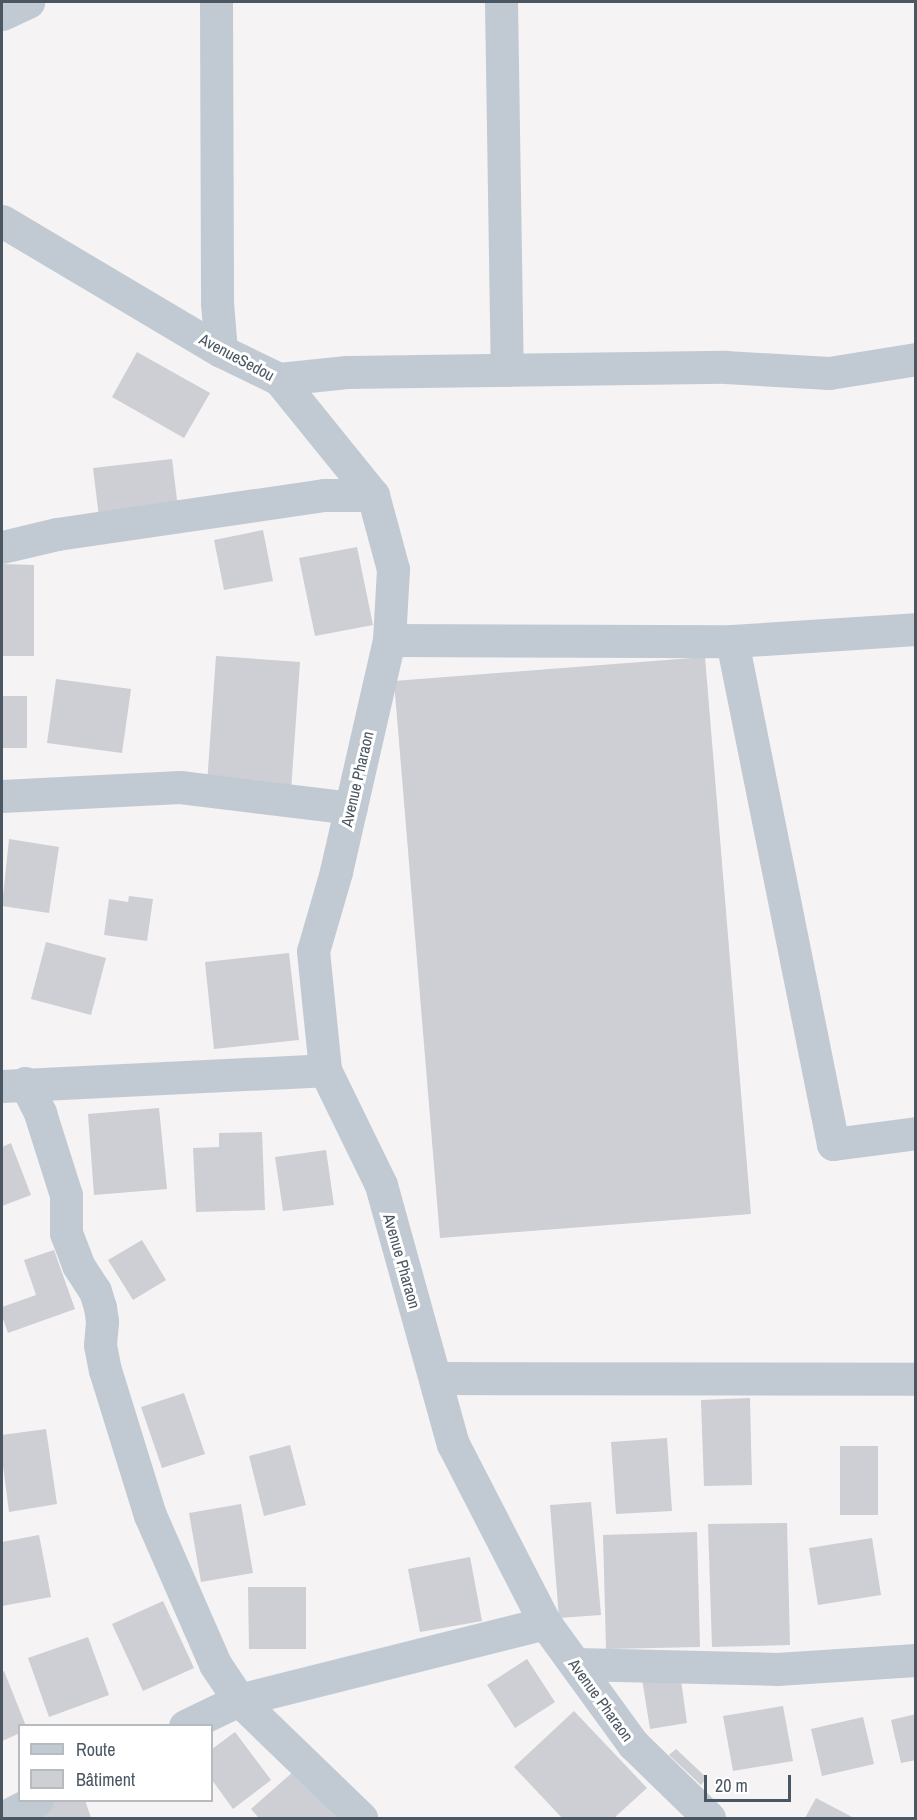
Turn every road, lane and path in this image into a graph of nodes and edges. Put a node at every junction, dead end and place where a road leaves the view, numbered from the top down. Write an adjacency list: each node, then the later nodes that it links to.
1 (28, 2): 4 (street)
2 (216, 2): 6 (street)
3 (501, 2): 8 (street)
4 (2, 14)
5 (2, 221): 6 (street, AvenueSedou)
6 (222, 351): 9 (street, AvenueSedou)
7 (915, 359): 8 (street)
8 (507, 370): 9 (street)
9 (279, 379): 10 (street, AvenueSedou)
10 (373, 495): 11 (street); 13 (street, AvenueSedou)
11 (2, 547)
12 (915, 629): 14 (street)
13 (389, 640): 14 (street); 16 (street, Avenue Pharaon)
14 (732, 641): 19 (street)
15 (2, 796): 16 (street)
16 (351, 808): 17 (street, Avenue Pharaon)
17 (325, 1071): 18 (street); 20 (street, Avenue Pharaon)
18 (13, 1084): 25 (street)
19 (915, 1133)
20 (435, 1378): 21 (street); 22 (street, Avenue Pharaon)
21 (915, 1379)
22 (545, 1623): 24 (street, Avenue Pharaon); 25 (street)
23 (915, 1660): 24 (street)
24 (576, 1664): 30 (street, Avenue Pharaon)
25 (239, 1700): 26 (street); 29 (street)
26 (187, 1724)
27 (33, 1802): 28 (street)
28 (2, 1818)
29 (361, 1818)
30 (709, 1818)

